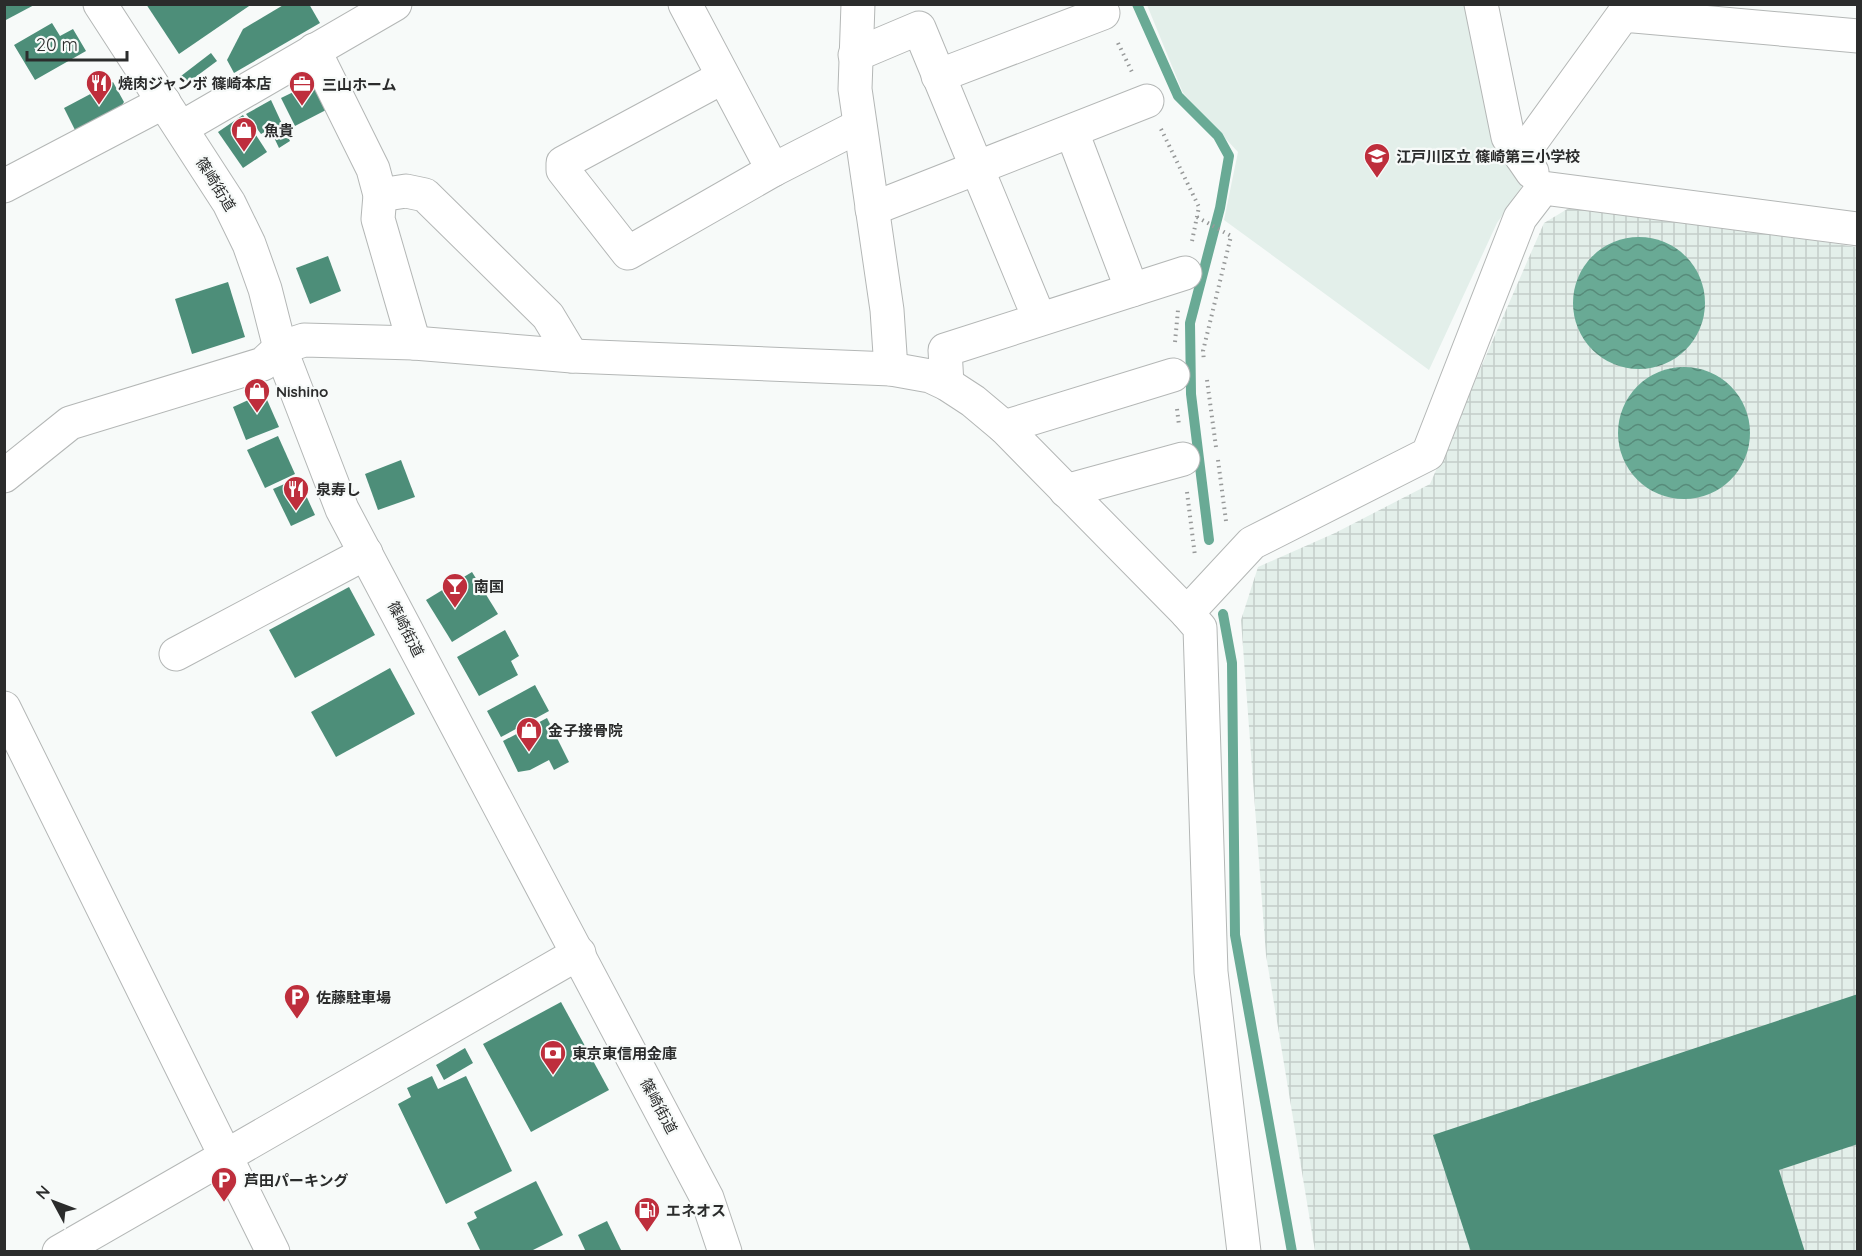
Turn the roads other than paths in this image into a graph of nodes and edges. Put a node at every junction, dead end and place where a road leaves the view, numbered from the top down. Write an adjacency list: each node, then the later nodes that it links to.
1 (100, 4): 13 (street, 篠崎街道)
2 (395, 4): 8 (street)
3 (685, 4): 11 (street)
4 (858, 4): 9 (street)
5 (1481, 4): 16 (street)
6 (1103, 12): 10 (street)
7 (1857, 36): 16 (street)
8 (314, 50): 13 (street); 21 (street)
9 (855, 55): 10 (street); 14 (street)
10 (938, 76): 17 (street)
11 (723, 77): 18 (street); 18 (street)
12 (1147, 101): 15 (street)
13 (172, 115): 19 (street); 28 (street, 篠崎街道)
14 (859, 126): 18 (street); 22 (street)
15 (1072, 132): 17 (street); 25 (street)
16 (1521, 156): 20 (street)
17 (977, 169): 22 (street); 26 (street)
18 (773, 170)
19 (4, 186)
20 (1544, 188): 23 (street); 38 (street)
21 (380, 195): 27 (street); 29 (street)
22 (872, 209): 30 (street)
23 (1857, 229)
24 (1185, 273): 25 (street)
25 (1132, 290): 26 (street)
26 (1039, 318): 32 (street)
27 (414, 343): 28 (street); 29 (street)
28 (280, 348): 35 (street); 37 (street, 篠崎街道)
29 (572, 356): 30 (street)
30 (891, 369): 32 (street)
31 (1173, 375): 33 (street)
32 (946, 384): 33 (street)
33 (1004, 427): 36 (street)
34 (1183, 459): 36 (street)
35 (4, 476)
36 (1066, 491): 38 (street)
37 (366, 553): 39 (street); 41 (street, 篠崎街道)
38 (1187, 613): 46 (street)
39 (176, 654)
40 (4, 708): 42 (street)
41 (579, 953): 42 (street); 45 (street, 篠崎街道)
42 (227, 1157): 43 (street); 44 (street)
43 (59, 1251)
44 (273, 1251)
45 (725, 1251)
46 (1244, 1251)

